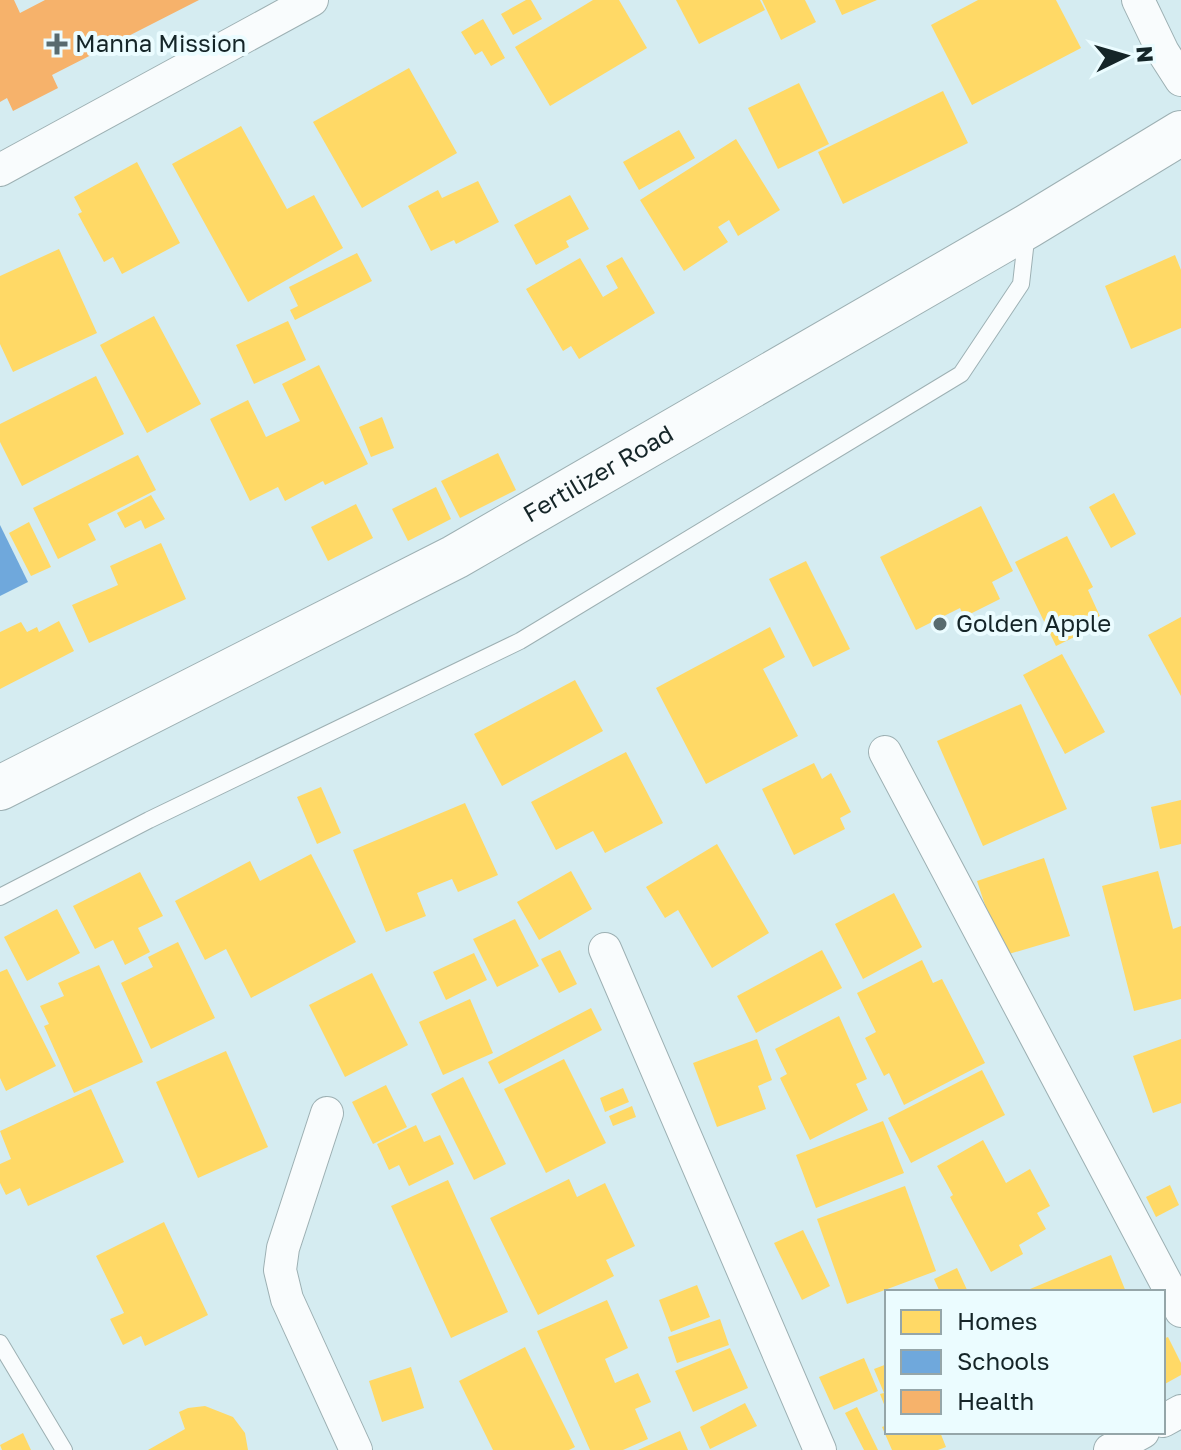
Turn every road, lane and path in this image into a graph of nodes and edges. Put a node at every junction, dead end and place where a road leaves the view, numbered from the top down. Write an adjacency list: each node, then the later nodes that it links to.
1 (312, 0): 5 (street)
2 (1138, 0): 3 (street)
3 (1181, 80)
4 (1181, 133): 6 (street, Fertilizer Road)
5 (0, 170)
6 (1028, 226): 8 (street, Fertilizer Road); 9 (lane)
7 (885, 752): 12 (street)
8 (0, 788)
9 (0, 897)
10 (605, 949): 17 (street)
11 (327, 1113): 16 (street)
12 (1181, 1311)
13 (0, 1343): 15 (lane)
14 (1139, 1434): 18 (street)
15 (64, 1450)
16 (356, 1450)
17 (820, 1450)
18 (1110, 1450)

